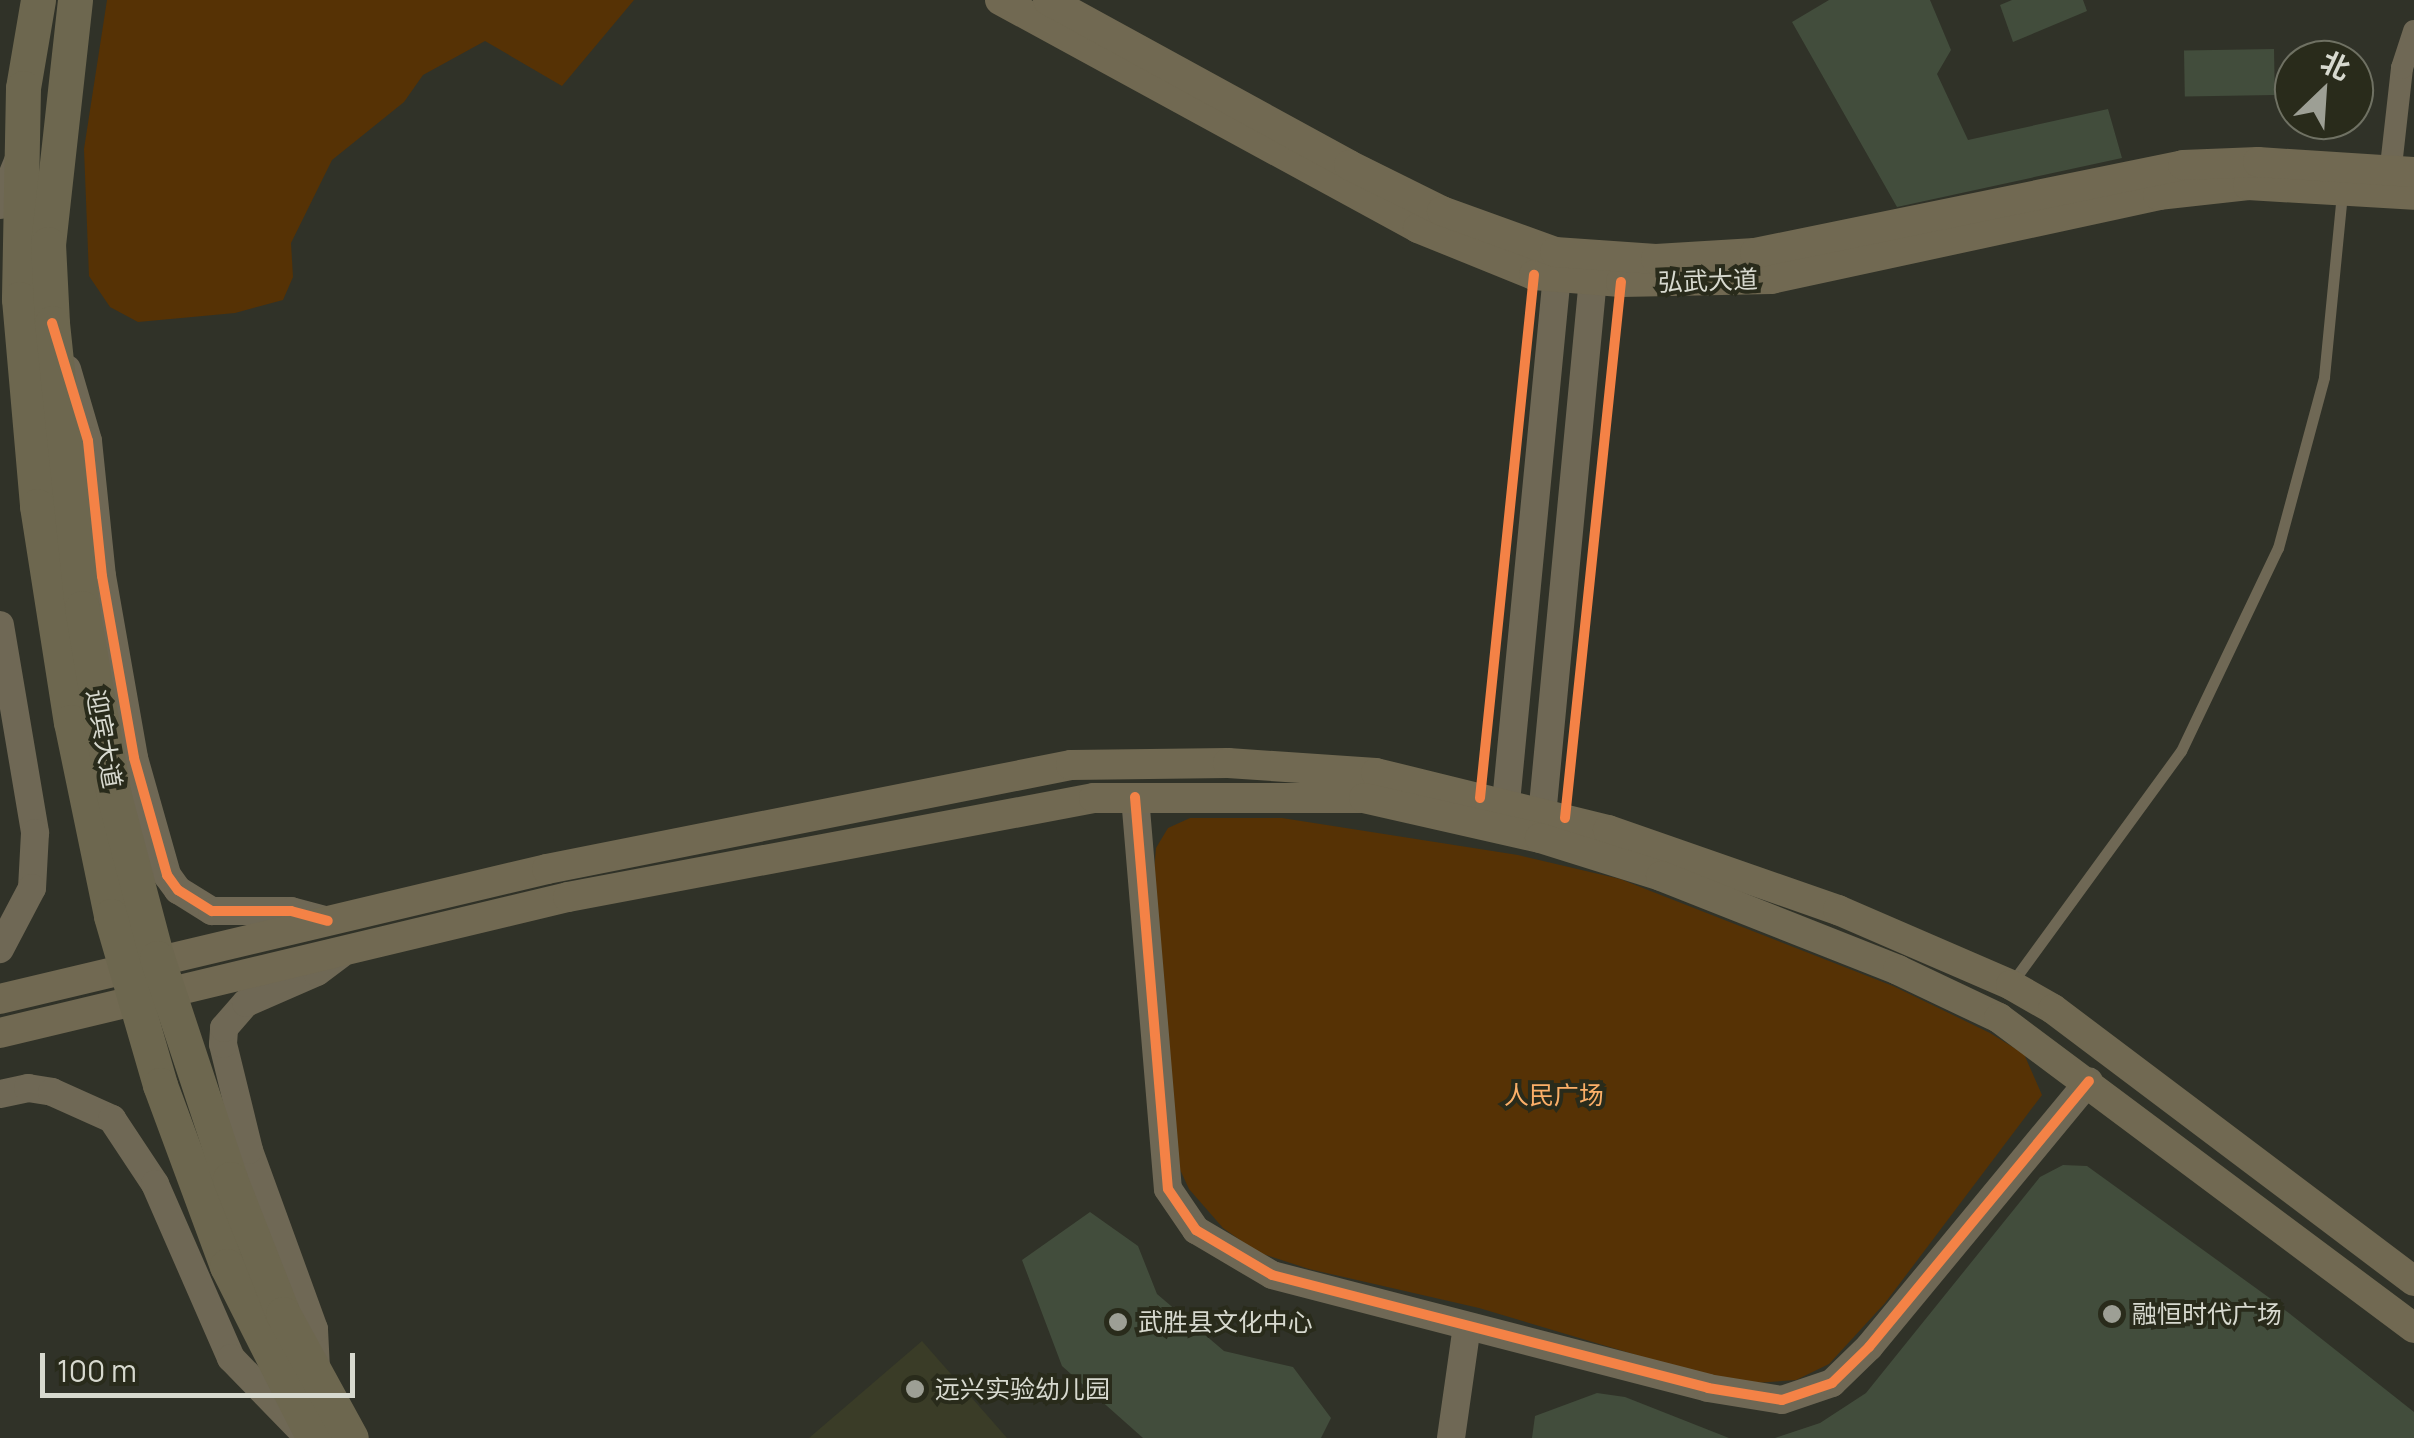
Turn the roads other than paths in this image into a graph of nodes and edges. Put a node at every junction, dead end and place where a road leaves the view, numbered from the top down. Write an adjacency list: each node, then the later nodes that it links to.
1 (38, 0): 6 (main road, 迎宾大道)
2 (74, 0): 12 (main road, 迎宾大道)
3 (1000, 0): 10 (main road, 弘武大道)
4 (1048, 0): 10 (main road, 弘武大道)
5 (2414, 31): 7 (street)
6 (22, 151): 9 (street); 30 (main road, 迎宾大道)
7 (2402, 183): 8 (main road, 弘武大道); 11 (main road, 弘武大道)
8 (2342, 188): 11 (main road, 弘武大道); 21 (lane)
9 (0, 205)
10 (1558, 265): 11 (main road, 弘武大道); 15 (street)
11 (1594, 268): 16 (street)
12 (52, 322): 17 (street); 29 (main road, 迎宾大道)
13 (0, 625): 19 (street)
14 (1135, 798): 15 (main road); 18 (main road); 27 (street)
15 (1505, 818): 16 (main road); 17 (main road)
16 (1541, 825): 21 (main road); 24 (main road)
17 (328, 921): 20 (main road)
18 (349, 947): 20 (main road); 29 (street)
19 (0, 948)
20 (251, 954): 22 (main road); 23 (main road)
21 (2010, 986): 26 (main road)
22 (0, 999)
23 (0, 1033)
24 (2090, 1081): 27 (street); 28 (main road)
25 (0, 1094): 30 (street)
26 (2414, 1281)
27 (1476, 1328): 32 (street); 33 (street)
28 (2414, 1328)
29 (317, 1375): 31 (main road, 迎宾大道)
30 (311, 1438)
31 (351, 1438)
32 (1452, 1438)
33 (1470, 1438)

